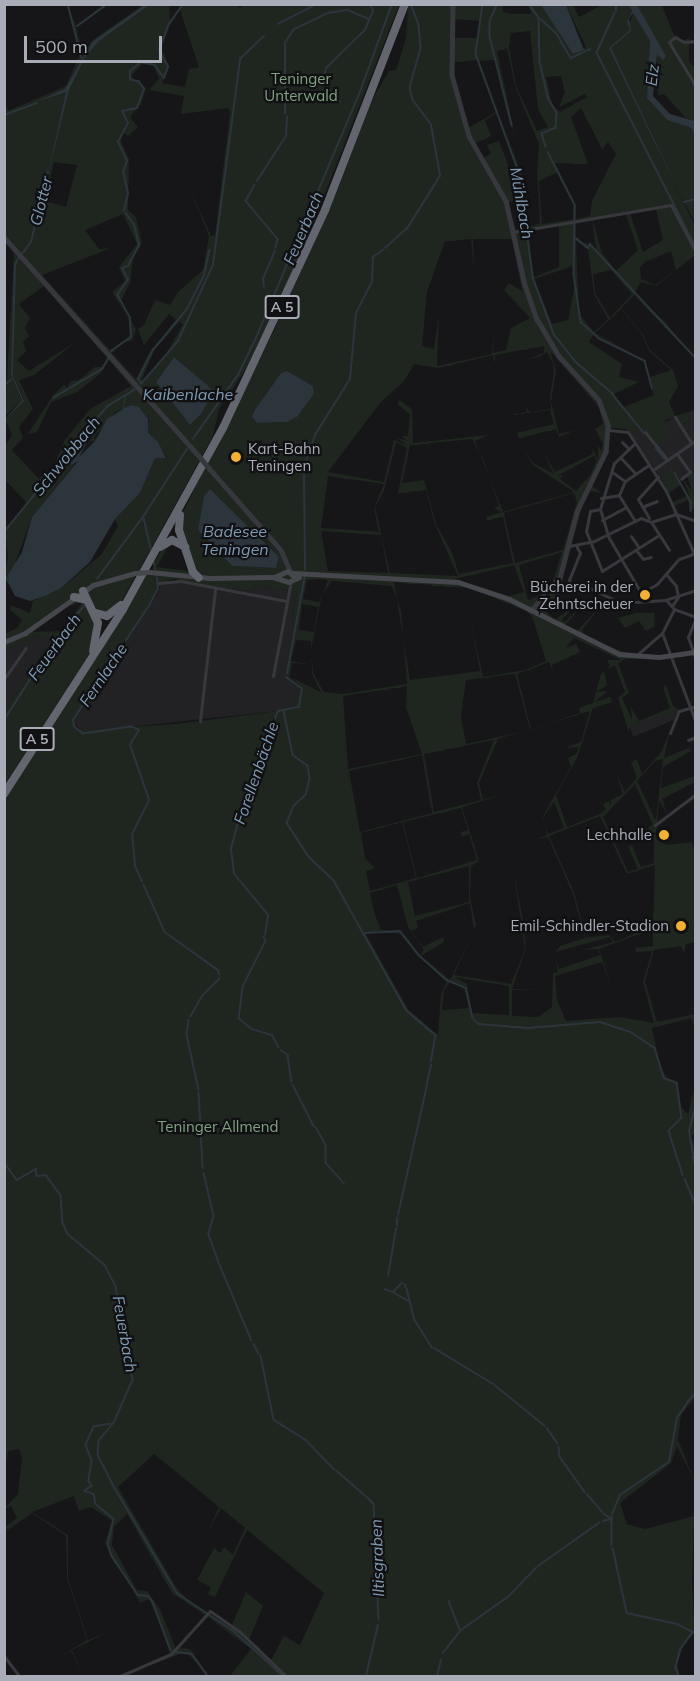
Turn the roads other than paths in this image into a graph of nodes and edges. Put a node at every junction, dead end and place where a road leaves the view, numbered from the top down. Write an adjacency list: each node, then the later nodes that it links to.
1 (403, 4): 29 (highway, A 5); 67 (highway, A 5)
2 (453, 4): 5 (street)
3 (694, 41): 4 (street)
4 (696, 87)
5 (513, 232): 7 (street); 9 (street)
6 (4, 237): 55 (street, bridge)
7 (696, 252)
8 (675, 417): 14 (street)
9 (609, 430): 13 (street); 42 (street)
10 (645, 432): 18 (street)
11 (696, 440): 14 (street)
12 (622, 442): 15 (street)
13 (635, 443): 15 (street); 19 (street)
14 (691, 443): 16 (street)
15 (629, 449): 17 (street)
16 (676, 453): 18 (street); 24 (street)
17 (621, 457): 21 (street); 22 (street)
18 (668, 460): 20 (street)
19 (649, 465): 20 (street); 22 (street)
20 (654, 470): 23 (street)
21 (612, 472): 25 (street); 27 (street)
22 (636, 474): 25 (street)
23 (658, 477): 31 (street); 33 (street)
24 (681, 479)
25 (625, 481): 26 (street)
26 (619, 495): 27 (street); 30 (street)
27 (601, 498): 32 (street)
28 (657, 501): 31 (street)
29 (182, 506): 44 (highway, A 5); 48 (highway, A 5)
30 (625, 508): 34 (street); 36 (street)
31 (642, 508): 35 (street)
32 (600, 509): 34 (street); 41 (street)
33 (676, 514): 35 (street); 37 (street); 47 (street)
34 (602, 520): 38 (street)
35 (650, 520): 36 (street); 39 (street)
36 (635, 521): 38 (street)
37 (696, 521)
38 (608, 535): 41 (street); 52 (street)
39 (659, 535): 45 (street); 46 (street)
40 (631, 536): 45 (street)
41 (588, 543): 43 (street); 52 (street)
42 (568, 546): 43 (street); 60 (street)
43 (578, 547): 57 (street)
44 (158, 549): 48 (highway); 92 (highway, A 5)
45 (638, 549): 51 (street); 52 (street)
46 (669, 550)
47 (690, 550): 49 (street); 50 (street)
48 (189, 551): 53 (highway)
49 (688, 554): 50 (street); 54 (street)
50 (694, 556)
51 (651, 557)
52 (622, 559): 61 (street)
53 (193, 573): 55 (main road); 62 (main road, bridge)
54 (666, 574): 61 (street); 63 (street)
55 (288, 576): 66 (street); 70 (main road)
56 (158, 583): 58 (street)
57 (572, 586): 60 (street); 64 (street)
58 (215, 589): 66 (street); 86 (street)
59 (696, 590): 63 (street)
60 (552, 591): 68 (street)
61 (641, 593): 64 (street)
62 (81, 596): 71 (highway); 75 (main road)
63 (678, 597): 65 (street); 69 (street)
64 (639, 599): 65 (street)
65 (665, 600): 69 (street)
66 (286, 601): 82 (street)
67 (123, 603): 71 (highway); 80 (highway, A 5)
68 (538, 604): 70 (street); 72 (street)
69 (673, 608): 73 (street); 74 (street)
70 (532, 610): 72 (main road)
71 (94, 612): 80 (highway, A 5)
72 (539, 614): 79 (main road)
73 (696, 618): 77 (street)
74 (662, 633): 78 (street); 79 (street)
75 (4, 642)
76 (26, 648): 83 (street)
77 (694, 652): 79 (main road); 81 (street)
78 (639, 653)
79 (671, 656): 85 (street)
80 (90, 657): 91 (highway, A 5)
81 (696, 660)
82 (273, 676)
83 (4, 679)
84 (696, 706): 85 (street)
85 (690, 708): 87 (street); 88 (street)
86 (200, 721)
87 (696, 723)
88 (670, 733)
89 (696, 737): 90 (street)
90 (688, 740)
91 (4, 788)
92 (4, 794)
93 (696, 794): 94 (street)
94 (655, 825)
95 (4, 1656): 96 (street)
96 (19, 1677)
97 (120, 1677): 98 (street)
98 (286, 1677)

